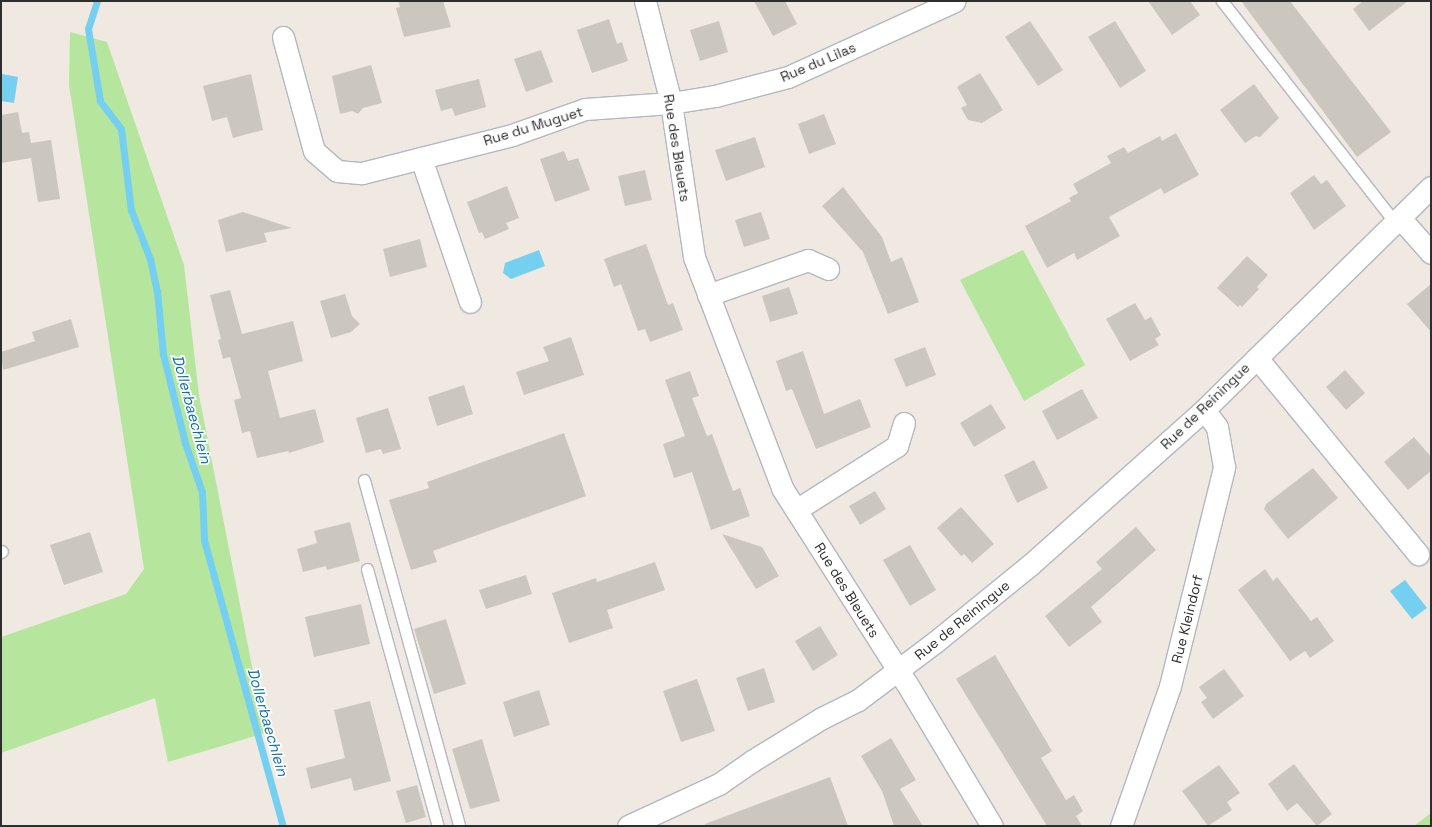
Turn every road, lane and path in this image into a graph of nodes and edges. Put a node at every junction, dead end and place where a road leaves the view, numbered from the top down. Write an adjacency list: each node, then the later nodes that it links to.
1 (645, 1): 6 (street, Rue des Bleuets)
2 (955, 1): 4 (street, Rue du Lilas)
3 (1222, 1): 9 (lane)
4 (933, 6): 6 (street, Rue du Lilas)
5 (283, 37): 7 (street, Rue du Muguet)
6 (671, 103): 7 (street, Rue du Muguet); 12 (street, Rue des Bleuets)
7 (421, 158): 13 (street)
8 (1431, 187): 9 (street, Rue de Reiningue)
9 (1398, 222): 10 (street); 14 (street, Rue de Reiningue)
10 (1431, 254)
11 (828, 269): 12 (street)
12 (708, 295): 18 (street, Rue des Bleuets)
13 (470, 302)
14 (1257, 358): 15 (street, Rue de Reiningue); 19 (street, Rue de Reiningue)
15 (1204, 410): 21 (street, Rue de Reiningue); 26 (street, Rue Kleindorf)
16 (904, 423): 18 (street)
17 (364, 480): 23 (lane)
18 (796, 510): 21 (street, Rue des Bleuets)
19 (1418, 554)
20 (367, 569): 22 (lane)
21 (898, 670): 24 (street, Rue de Reiningue); 25 (street)
22 (438, 826)
23 (459, 826)
24 (628, 826)
25 (992, 826)
26 (1121, 826)

